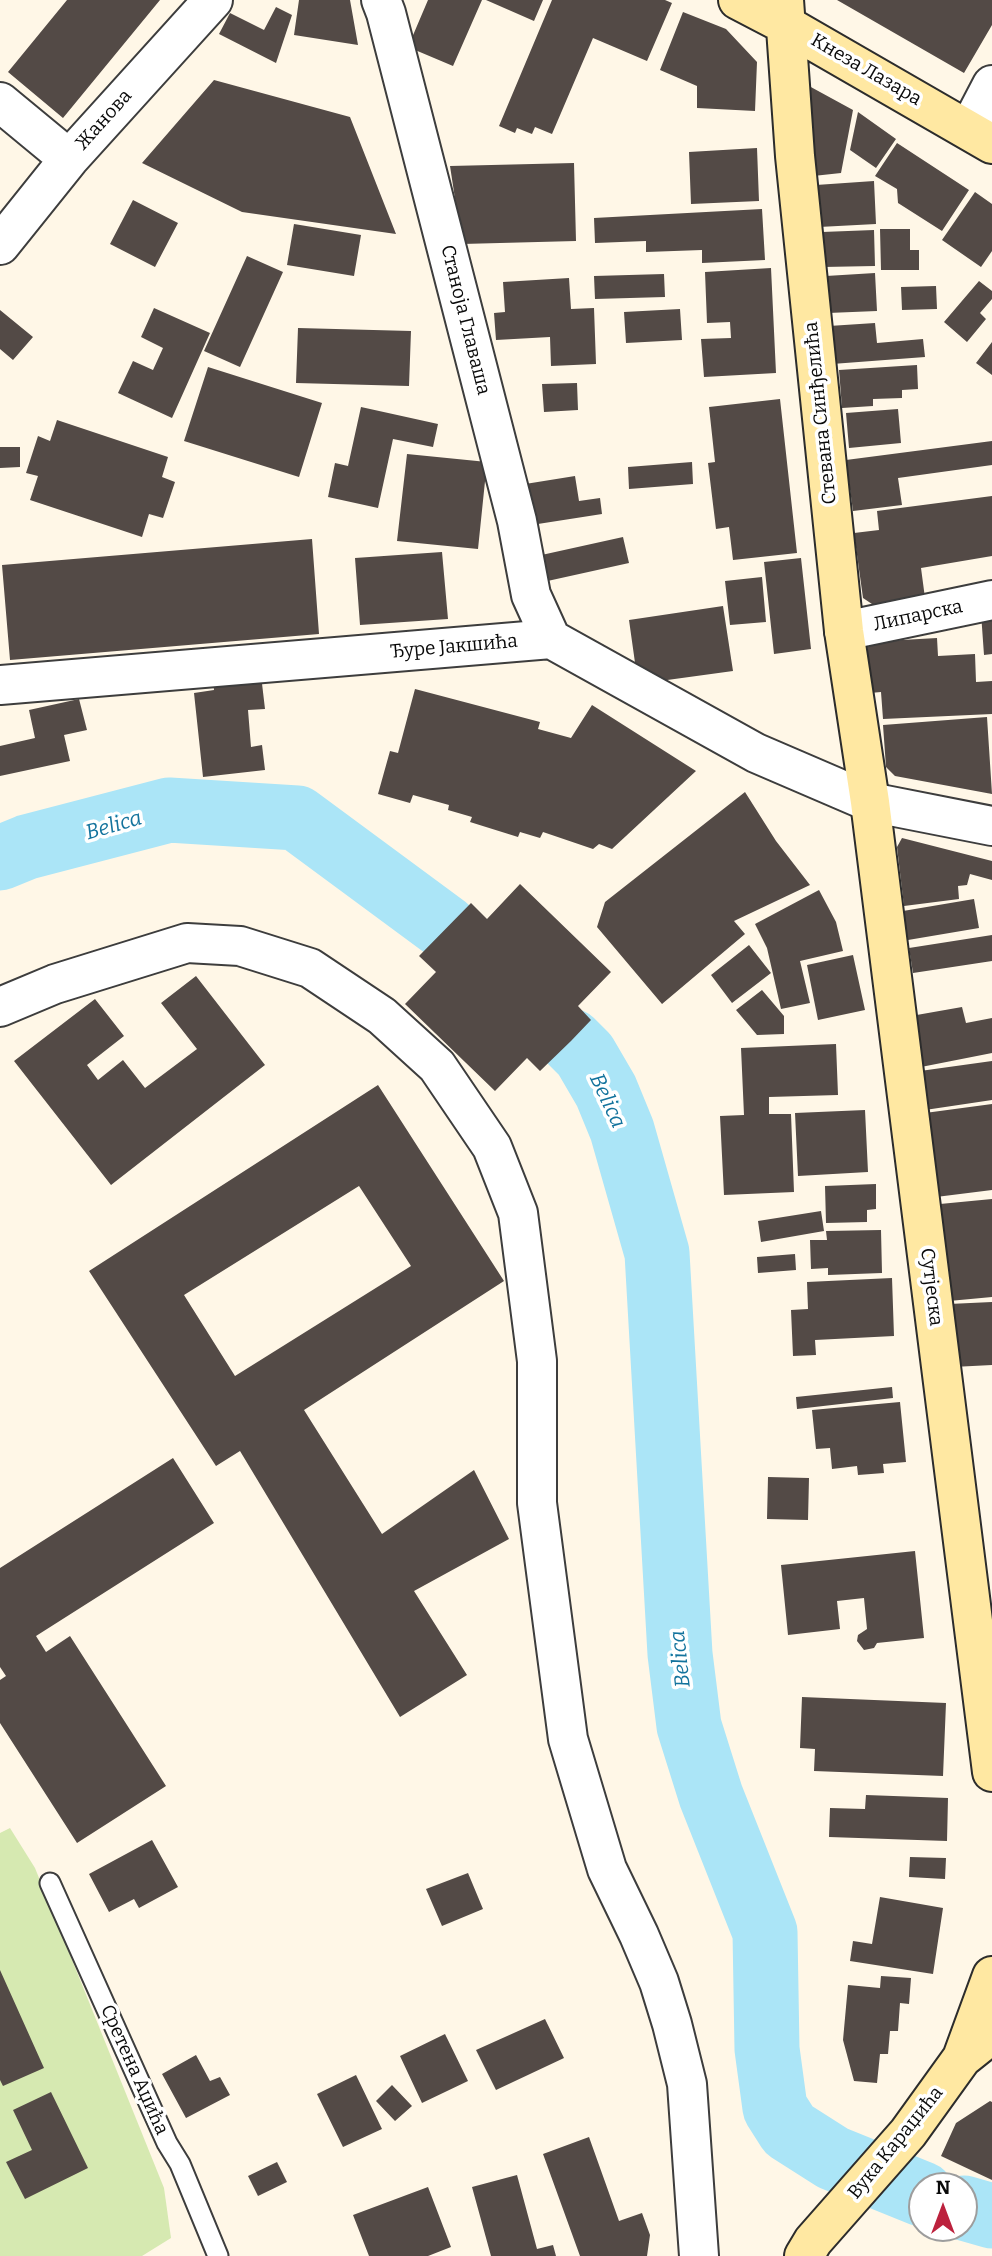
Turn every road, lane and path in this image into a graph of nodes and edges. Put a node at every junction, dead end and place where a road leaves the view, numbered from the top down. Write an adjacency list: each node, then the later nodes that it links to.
1 (213, 0): 8 (street, Жанова)
2 (381, 0): 12 (street, Станоја Главаша)
3 (737, 0): 4 (main road, Кнеза Лазара)
4 (784, 12): 7 (main road, Кнеза Лазара); 11 (main road, Стевана Синђелића)
5 (992, 85): 7 (street)
6 (0, 102): 8 (street)
7 (980, 136)
8 (69, 159): 9 (street, Жанова)
9 (0, 245)
10 (992, 600): 11 (street, Липарска)
11 (844, 631): 14 (main road, Стевана Синђелића)
12 (551, 639): 13 (street, Ђуре Јакшића); 14 (street)
13 (0, 685)
14 (870, 802): 15 (street); 17 (main road, Сутјеска)
15 (992, 826)
16 (0, 1007): 24 (street)
17 (992, 1772)
18 (50, 1883): 23 (lane, Сретена Аџића)
19 (992, 1976): 21 (main road)
20 (992, 2034): 21 (main road, Вука Караџића)
21 (962, 2059): 22 (main road, Вука Караџића)
22 (808, 2249)
23 (218, 2256)
24 (699, 2256)

